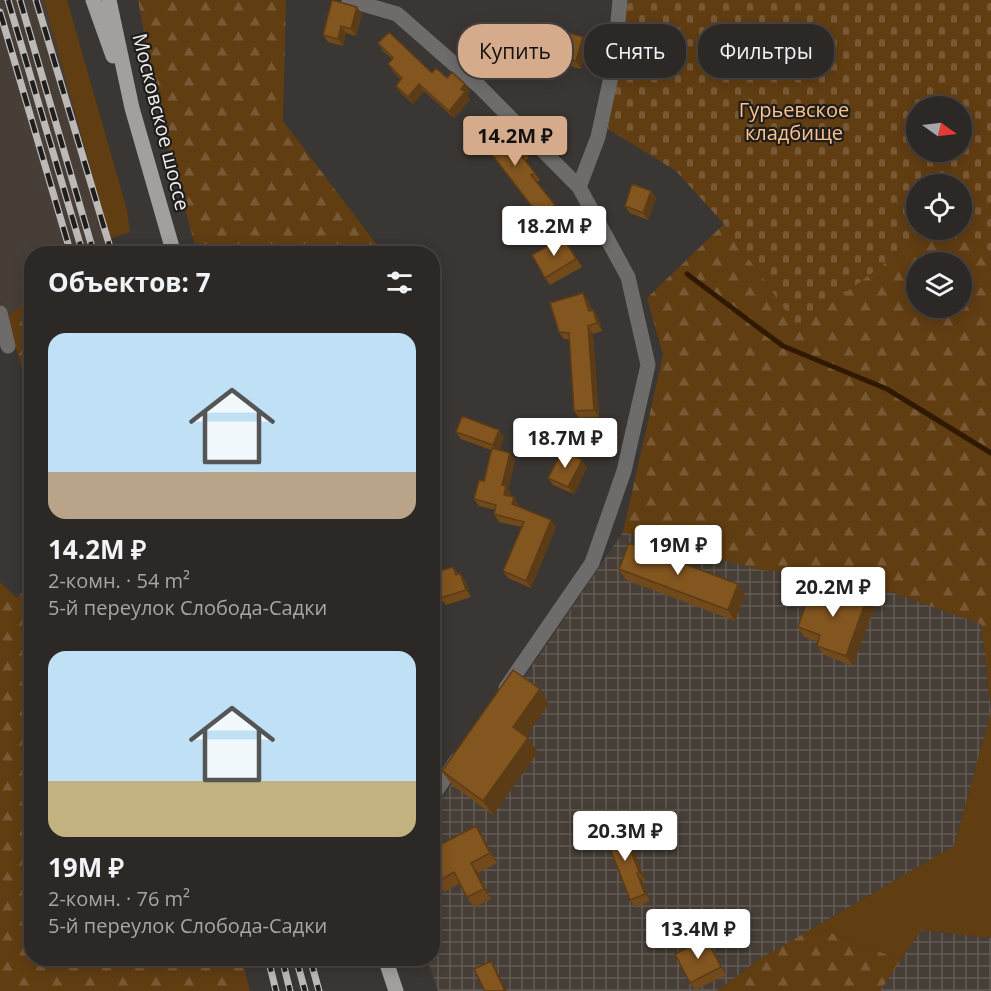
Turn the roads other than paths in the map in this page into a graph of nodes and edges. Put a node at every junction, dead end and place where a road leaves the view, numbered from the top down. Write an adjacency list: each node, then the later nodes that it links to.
1 (93, 0): 5 (main road)
2 (109, 0): 5 (main road, Московское шоссе)
3 (349, 0): 6 (street)
4 (620, 0): 6 (street)
5 (132, 108): 7 (main road, Московское шоссе)
6 (579, 187): 10 (street)
7 (172, 246)
8 (0, 313): 9 (street)
9 (8, 346)
10 (498, 700)
11 (465, 748): 12 (street)
12 (440, 785)
13 (388, 966): 14 (main road)
14 (396, 991)

